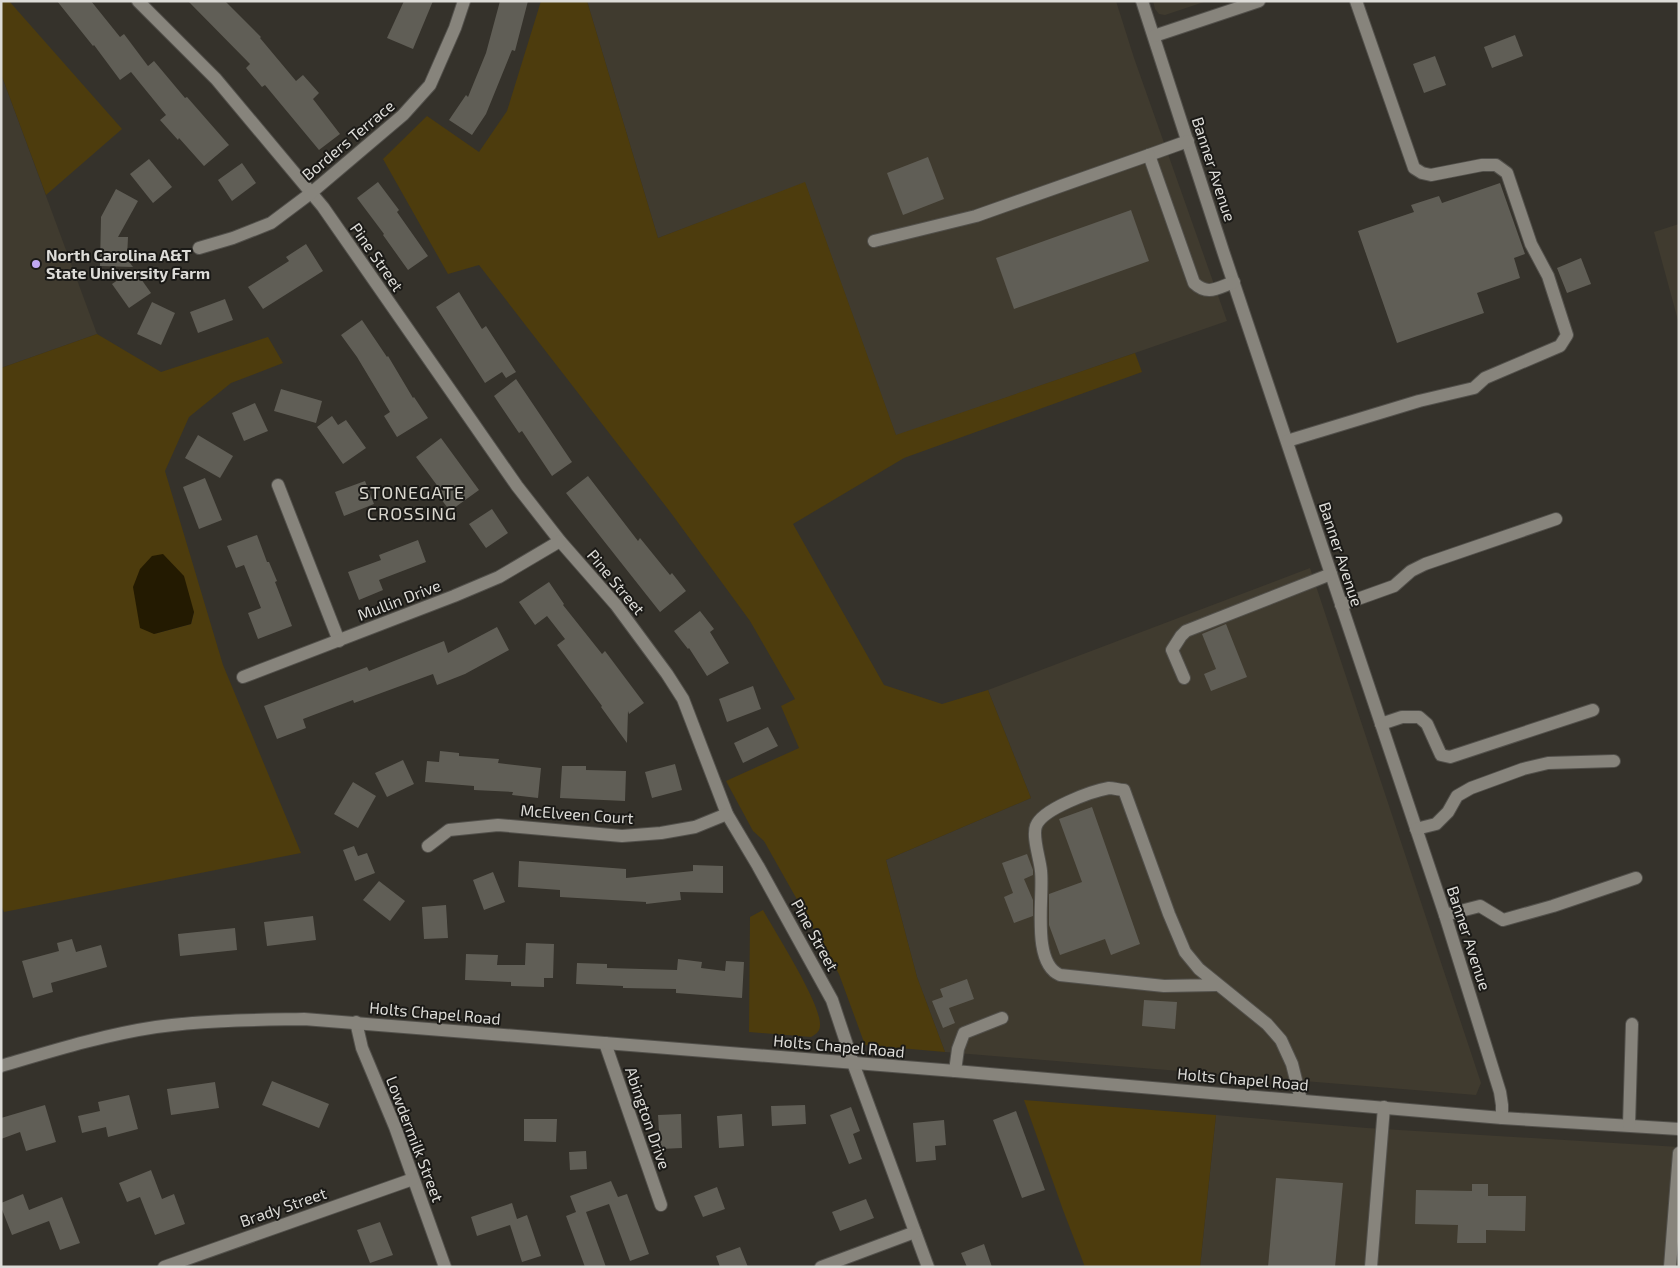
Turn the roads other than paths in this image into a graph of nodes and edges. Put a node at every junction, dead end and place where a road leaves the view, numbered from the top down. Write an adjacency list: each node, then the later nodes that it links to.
1 (138, 1): 9 (street, Pine Street)
2 (464, 1): 9 (street, Borders Terrace)
3 (1142, 1): 6 (street, Banner Avenue)
4 (1259, 1): 6 (street)
5 (1356, 1): 13 (street)
6 (1154, 36): 7 (street, Banner Avenue)
7 (1188, 141): 8 (street); 12 (street, Banner Avenue)
8 (1149, 155): 10 (street); 12 (street)
9 (311, 193): 11 (street, Borders Terrace); 16 (street, Pine Street)
10 (874, 241)
11 (199, 248)
12 (1234, 282): 13 (street, Banner Avenue)
13 (1287, 441): 17 (street, Banner Avenue)
14 (278, 485): 19 (street)
15 (1556, 519): 18 (street)
16 (560, 541): 19 (street, Mullin Drive); 25 (street, Pine Street)
17 (1331, 574): 18 (street, Banner Avenue); 21 (street)
18 (1342, 605): 23 (street, Banner Avenue)
19 (339, 641): 20 (street, Mullin Drive)
20 (243, 677)
21 (1184, 678)
22 (1593, 710): 23 (street)
23 (1381, 724): 26 (street, Banner Avenue)
24 (1614, 761): 26 (street)
25 (726, 814): 27 (street, McElveen Court); 35 (street, Pine Street)
26 (1416, 829): 29 (street, Banner Avenue)
27 (428, 846)
28 (1636, 878): 29 (street)
29 (1445, 915): 40 (street, Banner Avenue)
30 (1216, 984): 30 (street); 38 (street)
31 (1002, 1018): 37 (street)
32 (356, 1022): 34 (street, Holts Chapel Road); 36 (street, Holts Chapel Road); 44 (street, Lowdermilk Street)
33 (1632, 1024): 41 (street)
34 (605, 1043): 35 (street, Holts Chapel Road); 45 (street, Abington Drive)
35 (853, 1063): 37 (street, Holts Chapel Road); 46 (street, Pine Street)
36 (1, 1066)
37 (955, 1071): 38 (street, Holts Chapel Road)
38 (1300, 1100): 39 (street, Holts Chapel Road)
39 (1384, 1107): 40 (street, Holts Chapel Road); 51 (street)
40 (1502, 1118): 41 (street, Holts Chapel Road)
41 (1629, 1125): 42 (street, Holts Chapel Road)
42 (1679, 1129)
43 (1679, 1153): 52 (street)
44 (413, 1179): 47 (street, Brady Street); 48 (street, Lowdermilk Street)
45 (662, 1205)
46 (915, 1232): 49 (street); 50 (street, Pine Street)
47 (164, 1267)
48 (445, 1267)
49 (821, 1267)
50 (928, 1267)
51 (1371, 1267)
52 (1670, 1267)

